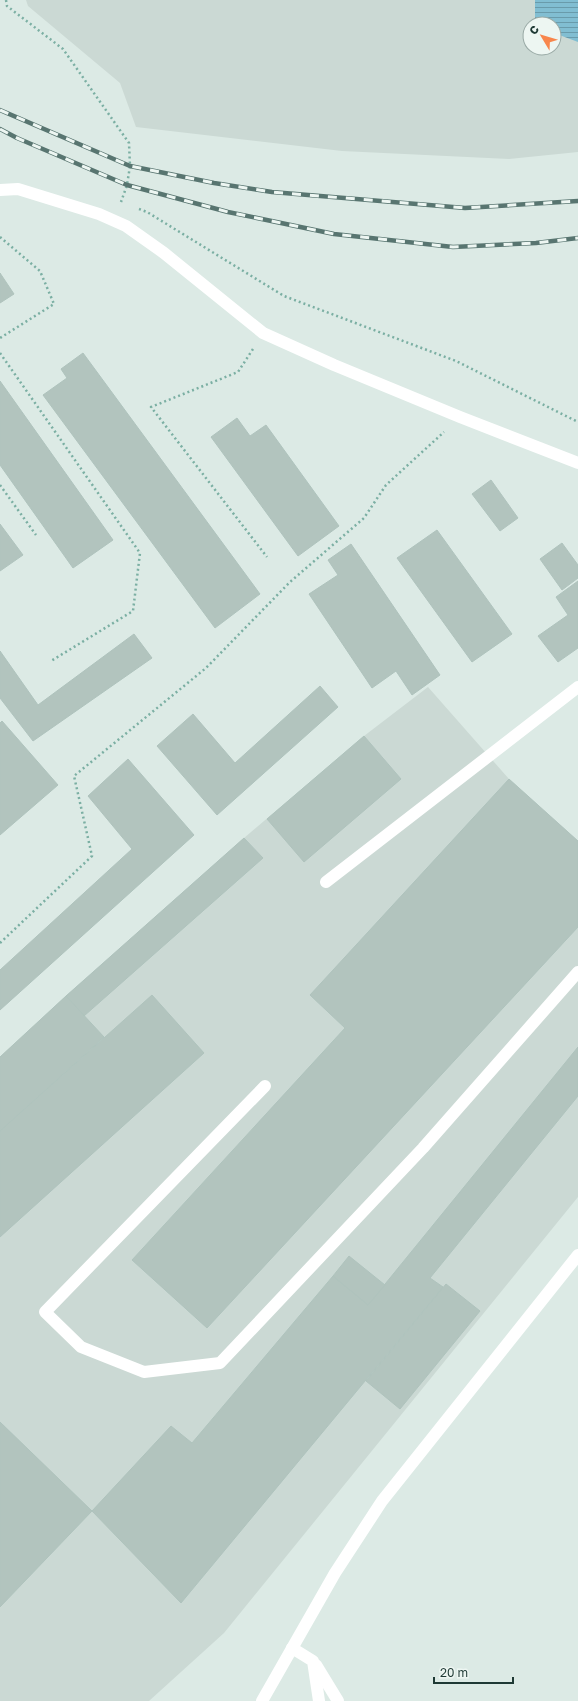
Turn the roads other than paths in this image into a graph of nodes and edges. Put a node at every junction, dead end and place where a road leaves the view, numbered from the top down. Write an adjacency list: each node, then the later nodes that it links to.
1 (0, 190): 2 (street)
2 (578, 463)
3 (578, 687): 4 (street)
4 (326, 882)
5 (578, 972): 6 (street)
6 (265, 1086)
7 (578, 1255): 8 (street)
8 (292, 1648): 9 (street); 10 (street)
9 (313, 1661): 11 (street); 12 (street)
10 (262, 1701)
11 (319, 1701)
12 (338, 1701)

